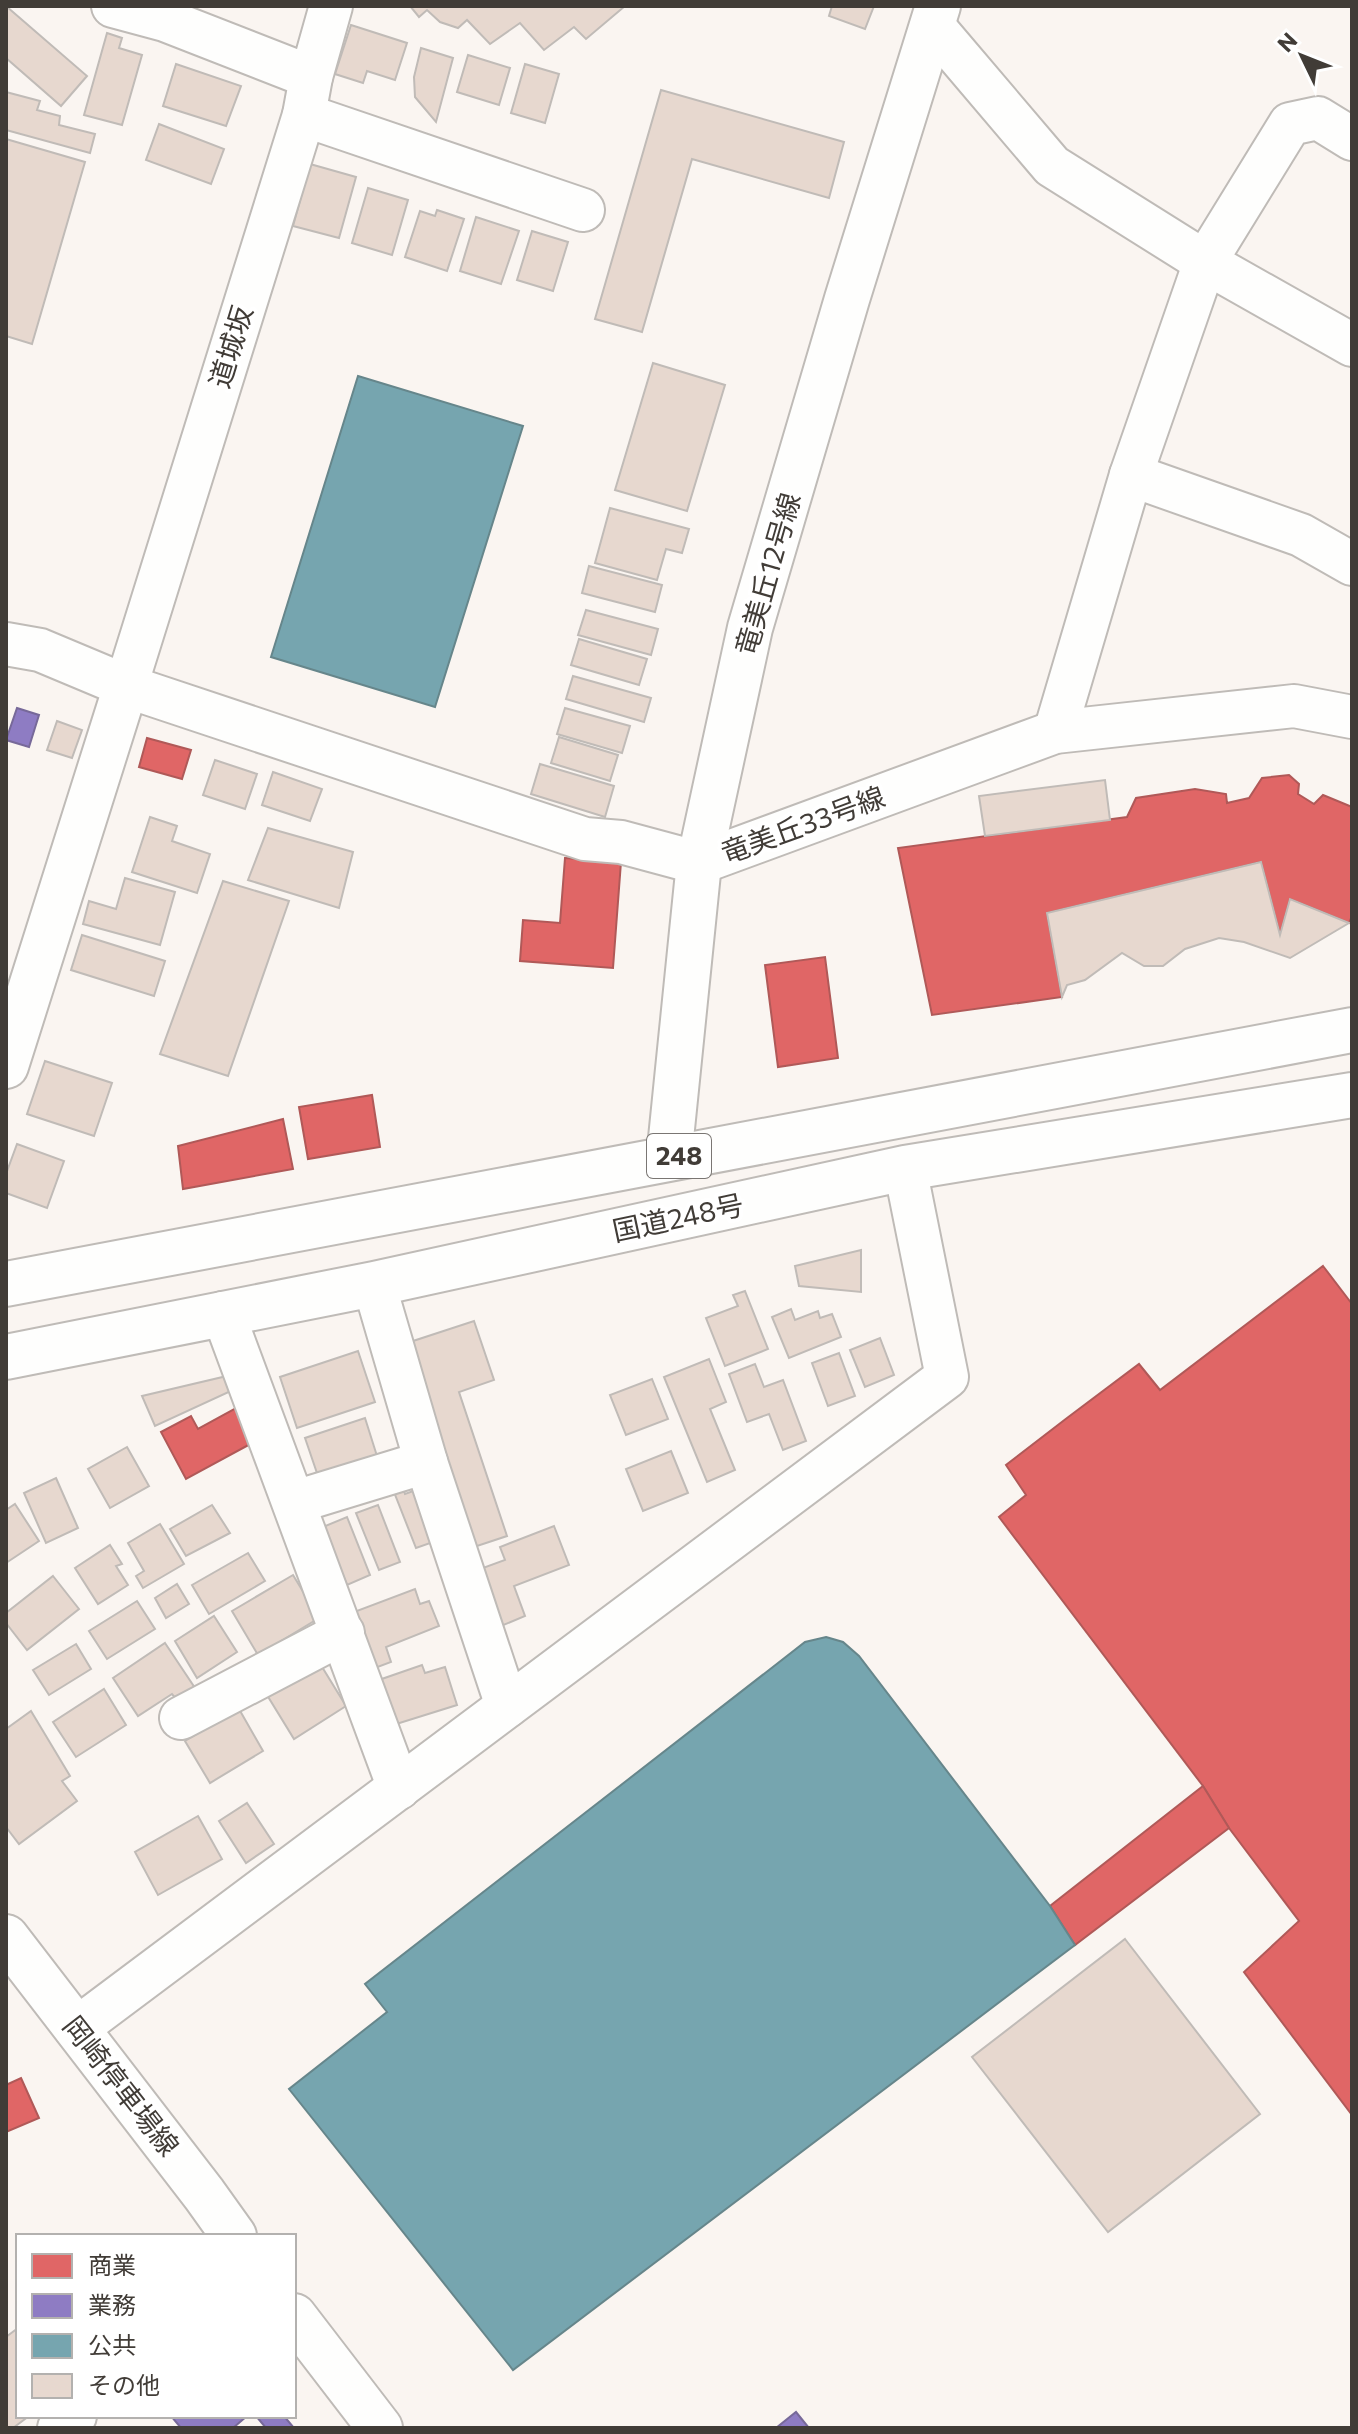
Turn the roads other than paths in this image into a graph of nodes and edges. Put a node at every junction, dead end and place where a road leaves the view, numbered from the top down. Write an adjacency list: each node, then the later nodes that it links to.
1 (113, 6): 4 (street)
2 (331, 6): 4 (street, 道城坂)
3 (935, 16): 7 (street); 15 (main road, 竜美丘12号線)
4 (308, 96): 6 (street); 12 (street, 道城坂)
5 (1352, 139): 7 (street)
6 (583, 210)
7 (1205, 262): 8 (street); 9 (street)
8 (1352, 345)
9 (1131, 475): 10 (street); 14 (street)
10 (1352, 564)
11 (6, 644): 12 (street, 竜美丘33号線)
12 (126, 686): 15 (street, 竜美丘33号線); 17 (main road)
13 (1352, 717): 14 (street, 竜美丘33号線)
14 (1055, 732): 15 (street, 竜美丘33号線)
15 (699, 863): 19 (main road, 竜美丘12号線)
16 (1352, 1030): 19 (main road, 248)
17 (6, 1066)
18 (1352, 1095): 20 (main road, 国道248号 / 248)
19 (669, 1158): 21 (main road, 248)
20 (905, 1168): 22 (main road, 国道248号 / 248); 28 (street)
21 (6, 1284)
22 (374, 1284): 23 (main road, 国道248号 / 248); 25 (street)
23 (223, 1313): 24 (main road, 国道248号 / 248); 26 (street)
24 (6, 1357)
25 (426, 1462): 26 (street); 28 (street)
26 (295, 1502): 27 (street)
27 (343, 1633): 29 (street); 30 (street)
28 (507, 1706): 30 (street)
29 (181, 1718)
30 (399, 1788): 32 (street)
31 (6, 1937): 32 (main road, 岡崎停車場線)
32 (76, 2029): 33 (main road, 岡崎停車場線)
33 (232, 2234)
34 (296, 2319): 35 (main road)
35 (380, 2428)

